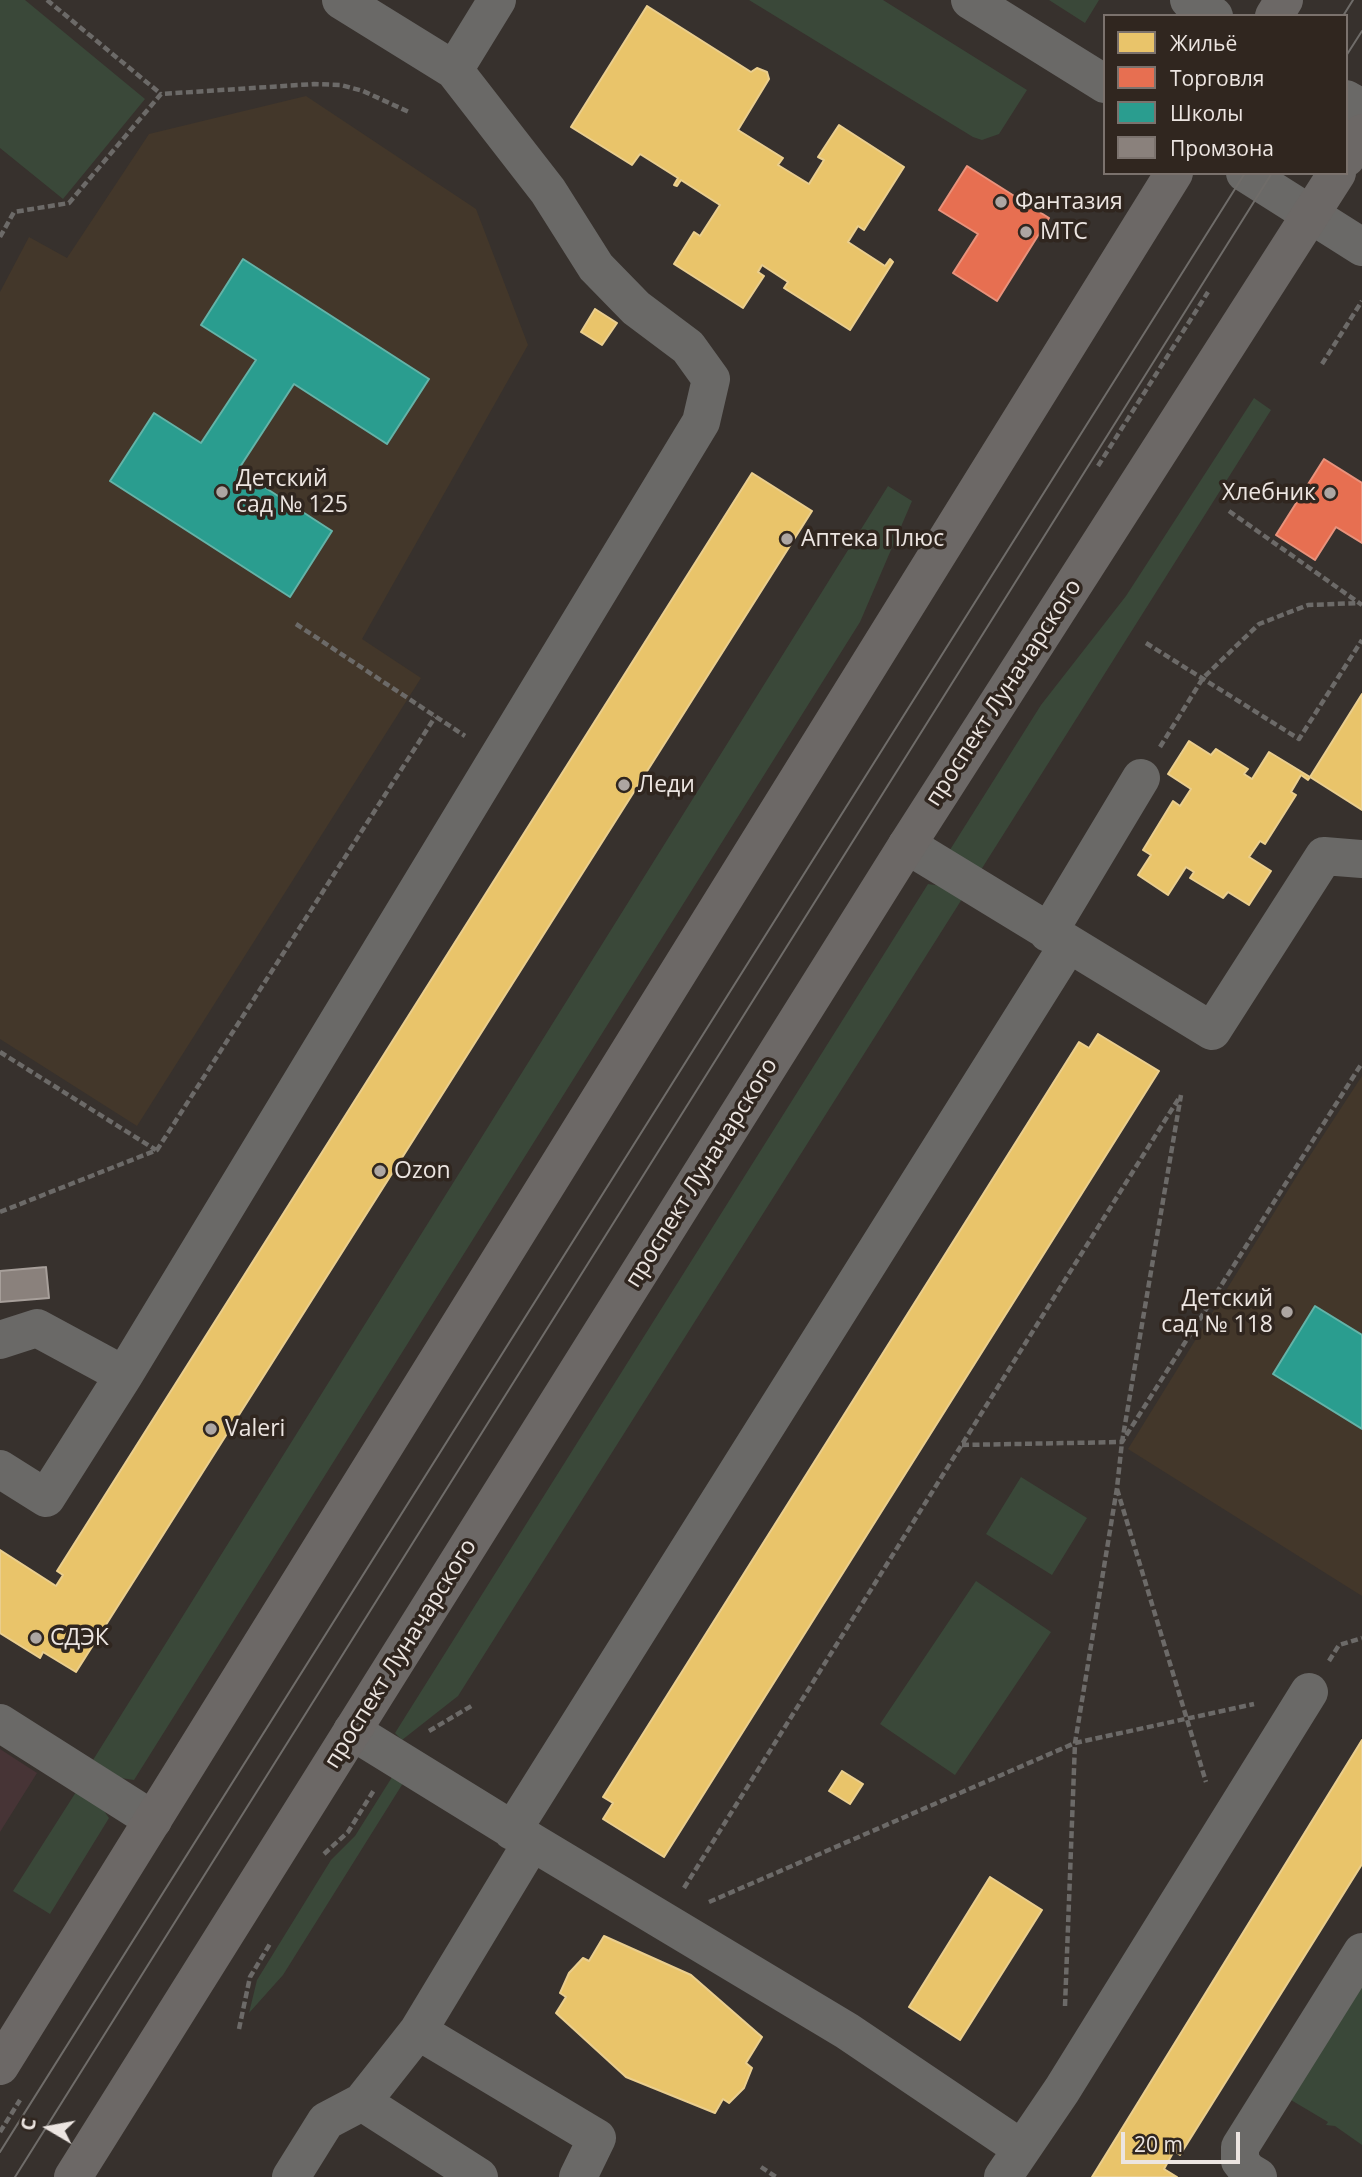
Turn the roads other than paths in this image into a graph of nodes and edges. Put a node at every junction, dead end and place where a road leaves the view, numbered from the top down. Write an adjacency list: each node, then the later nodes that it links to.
1 (341, 0): 6 (street)
2 (497, 0): 6 (street)
3 (970, 0): 7 (street)
4 (1189, 0): 5 (street)
5 (1211, 14)
6 (454, 70): 20 (street)
7 (1103, 83)
8 (1362, 133): 9 (main road)
9 (1348, 155)
10 (1173, 175): 25 (main road)
11 (1248, 175): 13 (street)
12 (1336, 175): 13 (main road, проспект Луначарского)
13 (1311, 215): 14 (street); 16 (main road, проспект Луначарского)
14 (1362, 247)
15 (1141, 778): 18 (street)
16 (907, 845): 18 (street); 24 (main road, проспект Луначарского)
17 (1362, 859): 18 (street)
18 (1058, 939): 26 (street)
19 (0, 1340): 20 (street)
20 (124, 1375): 21 (street)
21 (0, 1469)
22 (1309, 1692): 31 (street)
23 (0, 1723): 25 (street)
24 (352, 1731): 26 (street); 32 (main road, проспект Луначарского)
25 (153, 1820): 29 (main road)
26 (522, 1837): 28 (street); 31 (street)
27 (1362, 1952): 36 (street)
28 (418, 2031): 30 (street); 35 (street)
29 (0, 2066)
30 (362, 2102): 33 (street); 34 (street)
31 (1012, 2163)
32 (72, 2177)
33 (291, 2177)
34 (479, 2177)
35 (578, 2177)
36 (1258, 2177)

